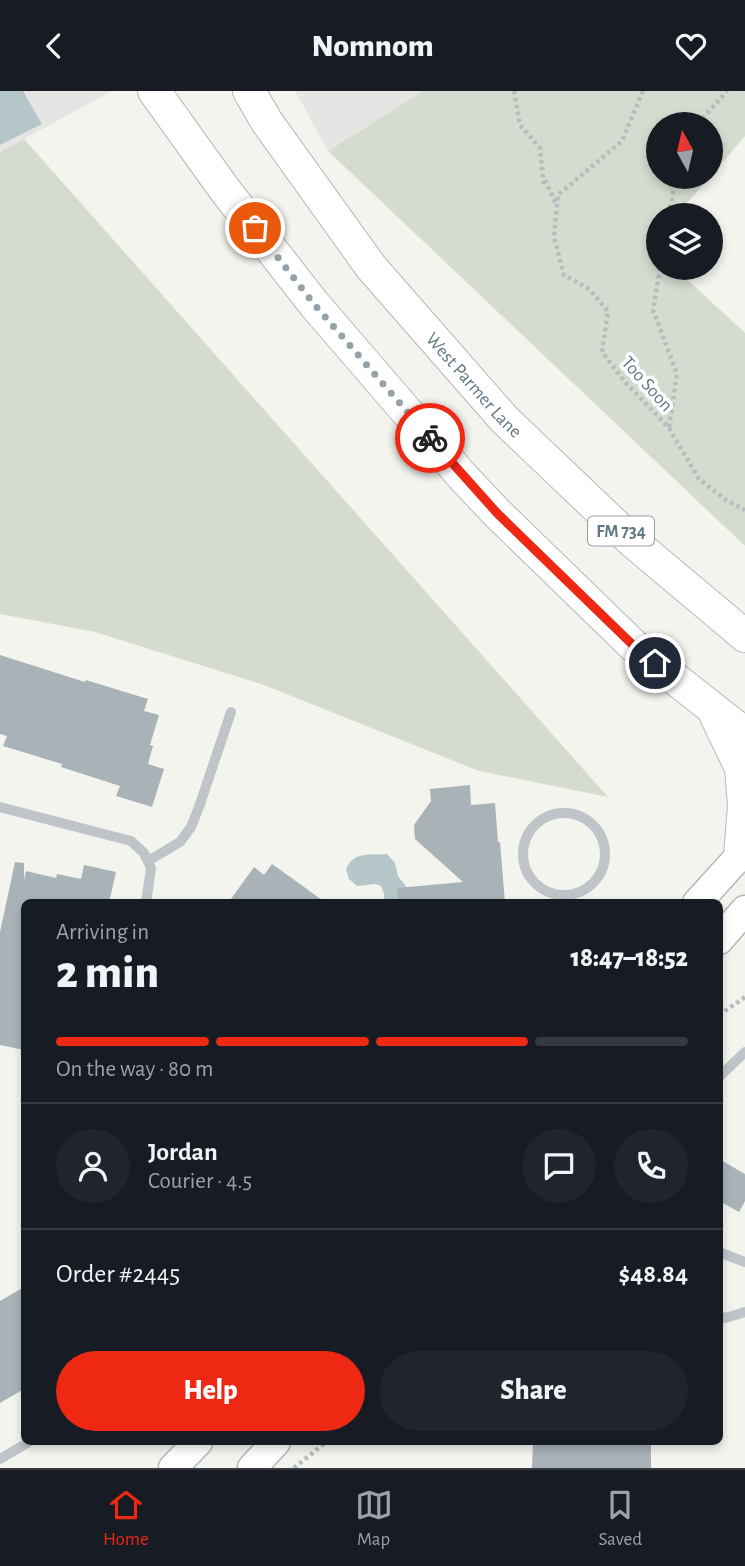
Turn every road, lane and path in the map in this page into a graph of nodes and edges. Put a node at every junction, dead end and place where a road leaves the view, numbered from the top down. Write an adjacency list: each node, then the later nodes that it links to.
1 (154, 91): 14 (main road)
2 (514, 91): 7 (path)
3 (643, 91): 9 (path)
4 (727, 91): 6 (path)
5 (261, 105): 13 (main road, West Parmer Lane / FM 734)
6 (709, 112)
7 (543, 177): 8 (path); 9 (path)
8 (544, 187)
9 (557, 206): 11 (path, Too Soon)
10 (658, 280): 11 (path)
11 (669, 428): 12 (path, Too Soon)
12 (745, 510)
13 (745, 636)
14 (712, 708): 16 (main road); 18 (main road)
15 (231, 712): 19 (lane)
16 (745, 734)
17 (0, 807): 19 (lane)
18 (743, 853): 22 (street)
19 (148, 861): 20 (lane)
20 (147, 899)
21 (561, 899): 21 (lane)
22 (701, 899)
23 (745, 910): 24 (street)
24 (723, 935)
25 (745, 997): 26 (path)
26 (723, 1012)
27 (745, 1052): 28 (lane)
28 (723, 1073)
29 (723, 1254): 30 (lane)
30 (745, 1262)
31 (745, 1312): 32 (lane)
32 (723, 1317)
33 (24, 1445): 37 (lane)
34 (195, 1445): 38 (street)
35 (273, 1445): 39 (street)
36 (322, 1445): 40 (path)
37 (0, 1459)
38 (173, 1468)
39 (252, 1468)
40 (294, 1468)

